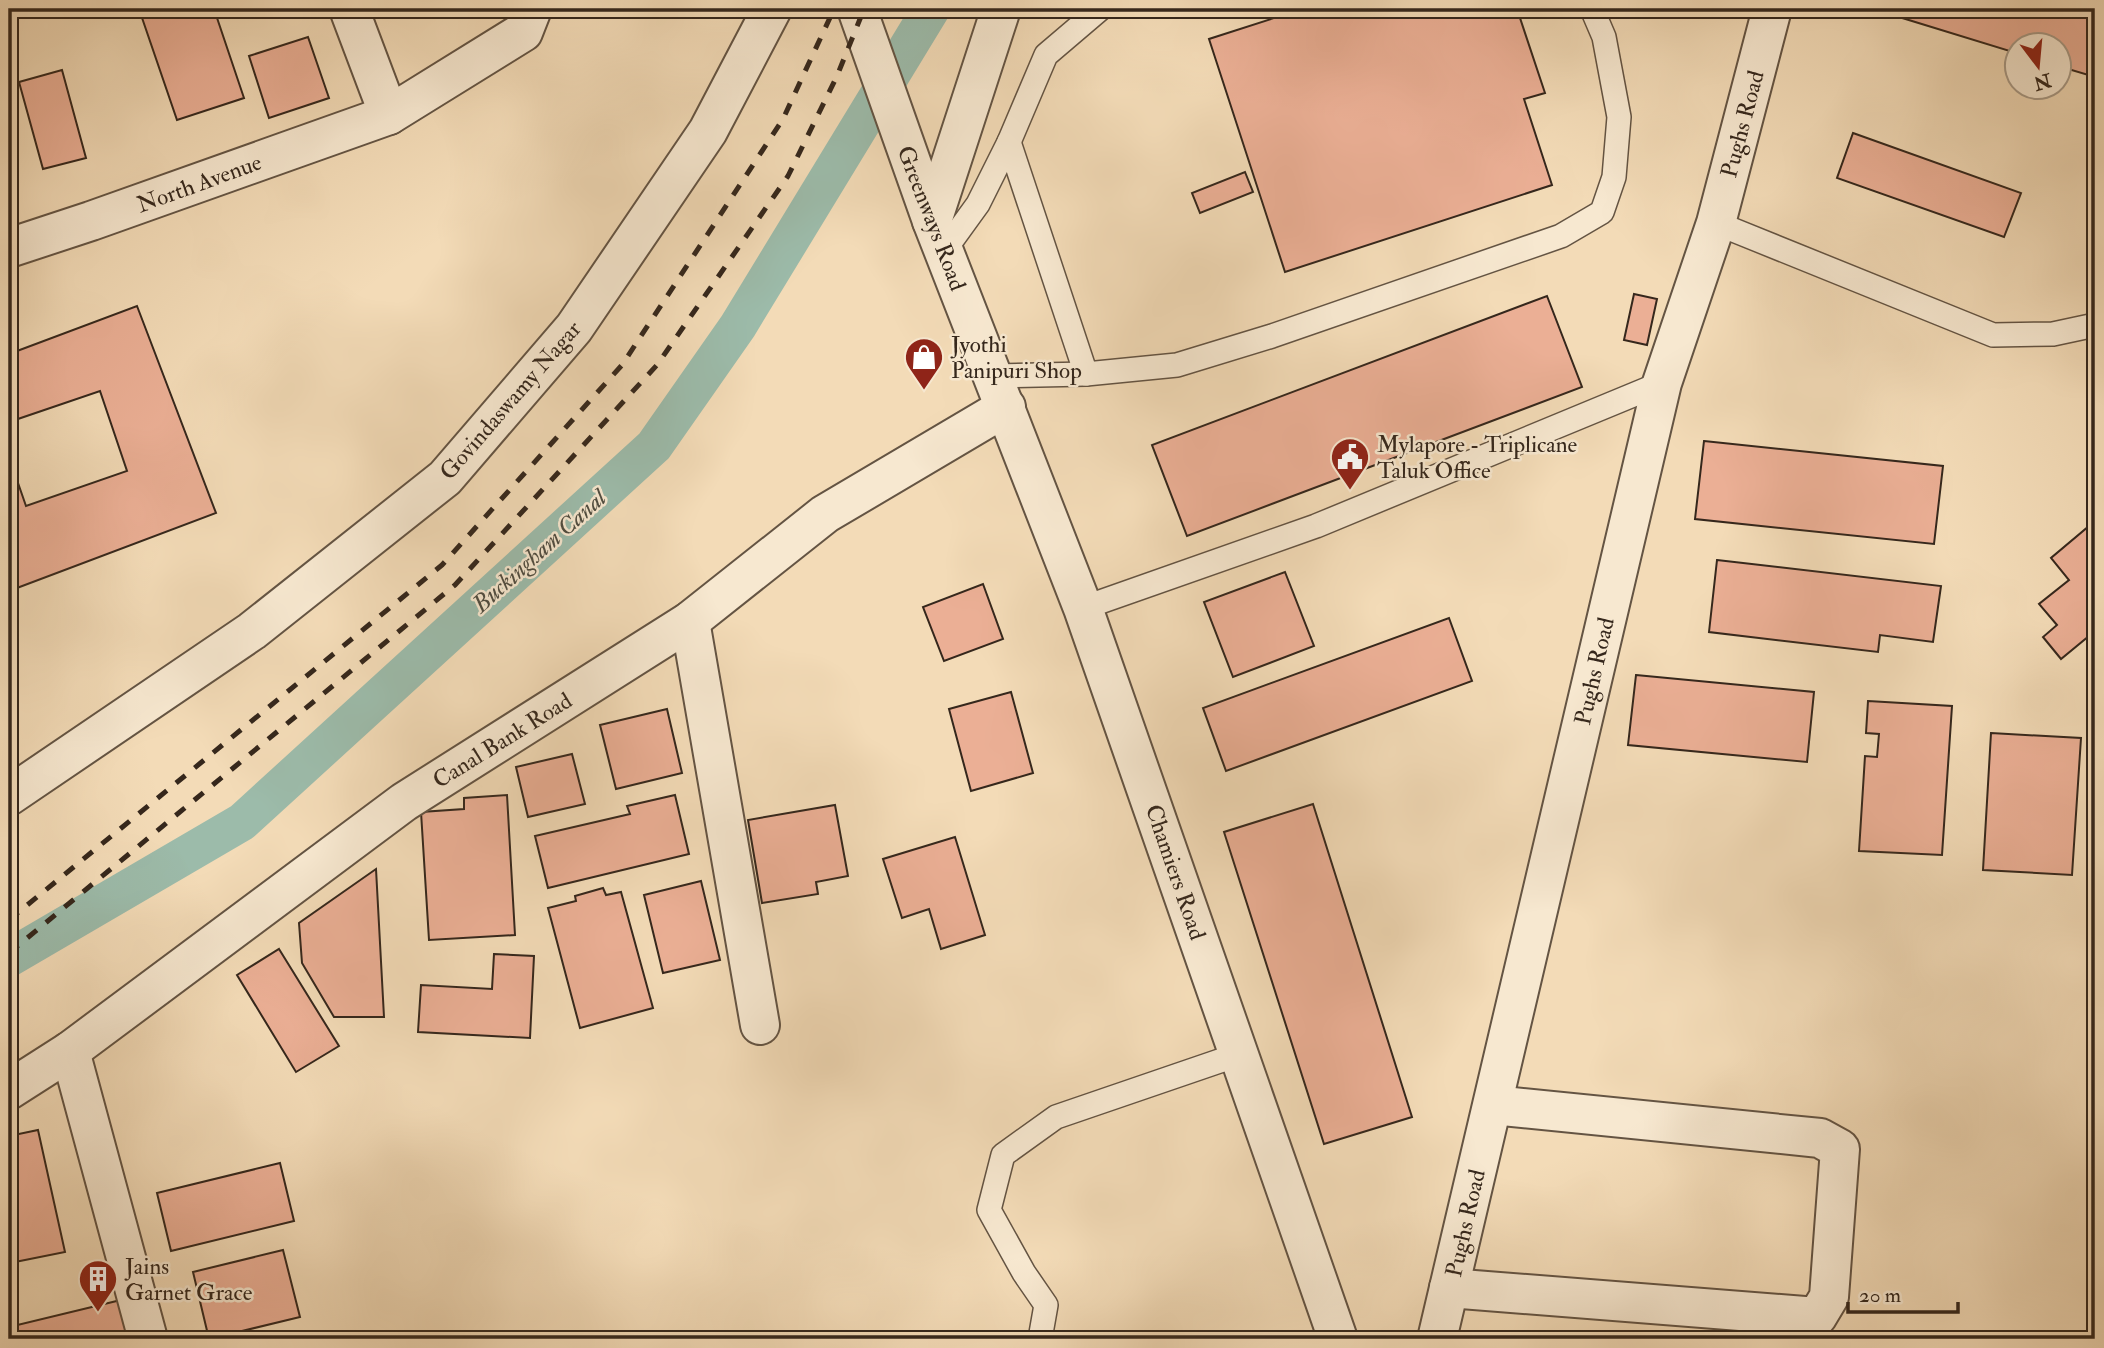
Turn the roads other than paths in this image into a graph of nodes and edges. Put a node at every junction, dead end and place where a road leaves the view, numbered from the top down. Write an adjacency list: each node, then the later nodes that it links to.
1 (349, 9): 9 (street)
2 (532, 9): 9 (street, North Avenue)
3 (772, 9): 20 (street, Govindaswamy Nagar)
4 (1001, 9): 12 (street)
5 (1100, 9): 10 (lane)
6 (1592, 9): 15 (lane)
7 (1772, 9): 11 (street, Pughs Road)
8 (861, 18): 12 (street, Greenways Road)
9 (389, 115): 13 (street, North Avenue)
10 (1009, 142): 12 (lane); 15 (lane)
11 (1716, 223): 14 (lane); 16 (street, Pughs Road)
12 (938, 236): 17 (street, Greenways Road)
13 (9, 248)
14 (2095, 325)
15 (1086, 374): 17 (lane)
16 (1662, 383): 18 (lane); 25 (street, Pughs Road)
17 (1000, 391): 18 (street, Chamiers Road); 19 (street, Canal Bank Road)
18 (1083, 608): 23 (street, Chamiers Road)
19 (690, 621): 21 (street); 22 (street, Canal Bank Road)
20 (9, 796)
21 (760, 1025)
22 (71, 1051): 24 (street, Canal Bank Road); 27 (street)
23 (1240, 1054): 28 (lane); 29 (street, Chamiers Road)
24 (9, 1090)
25 (1493, 1105): 26 (street, Pughs Road); 26 (street)
26 (1449, 1288): 30 (street, Pughs Road)
27 (148, 1339)
28 (1040, 1339)
29 (1338, 1339)
30 (1437, 1339)

